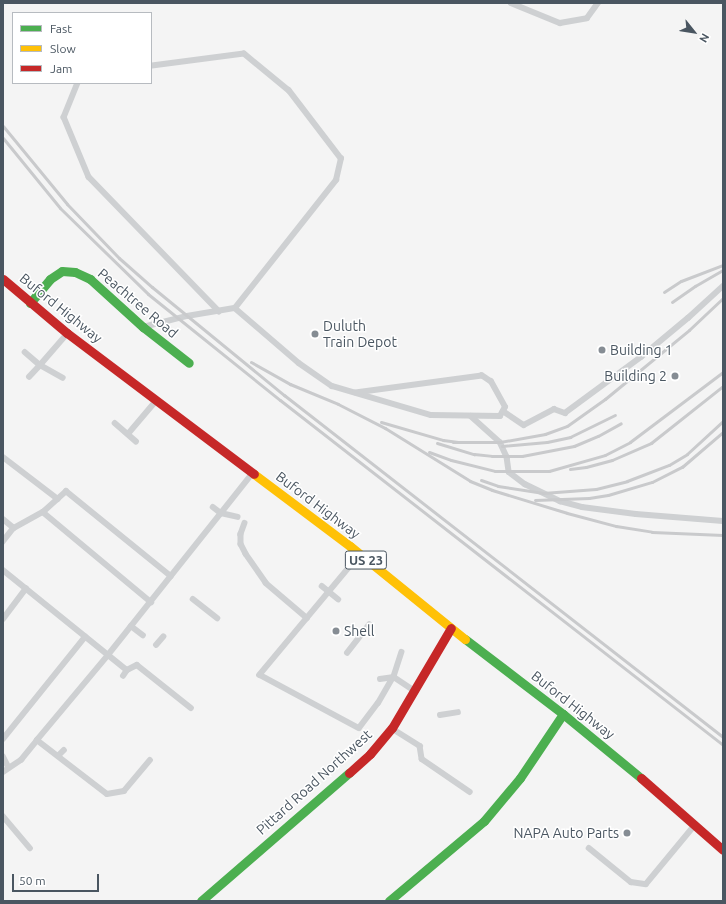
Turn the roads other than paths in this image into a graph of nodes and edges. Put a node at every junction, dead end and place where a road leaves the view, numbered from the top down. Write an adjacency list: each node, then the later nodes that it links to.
1 (511, 3): 2 (lane)
2 (598, 3)
3 (152, 66): 8 (lane)
4 (78, 84): 9 (lane)
5 (3, 279): 7 (main road, Buford Highway / US 23)
6 (723, 286): 19 (lane)
7 (30, 303): 10 (main road, Peachtree Road); 11 (main road, Buford Highway / US 23)
8 (235, 308): 9 (lane); 17 (lane)
9 (219, 311): 10 (lane)
10 (143, 327): 13 (main road, Peachtree Road)
11 (68, 333): 14 (lane); 18 (main road, Buford Highway / US 23)
12 (25, 352): 14 (lane)
13 (189, 363)
14 (40, 365): 15 (lane); 16 (lane)
15 (29, 377)
16 (62, 378)
17 (356, 393): 19 (lane); 20 (lane)
18 (156, 401): 22 (lane); 25 (main road, Buford Highway / US 23)
19 (503, 411): 20 (lane)
20 (471, 416): 32 (lane)
21 (115, 423): 22 (lane)
22 (128, 434): 23 (lane)
23 (136, 441)
24 (3, 457): 26 (lane)
25 (253, 473): 29 (lane); 36 (main road, Buford Highway / US 23)
26 (58, 499): 28 (lane); 38 (lane)
27 (213, 507): 29 (lane)
28 (43, 512): 34 (lane); 44 (lane)
29 (221, 513): 30 (lane); 38 (lane)
30 (238, 517)
31 (3, 519): 34 (lane)
32 (723, 520)
33 (245, 523): 46 (lane)
34 (14, 528): 35 (lane)
35 (3, 542)
36 (360, 555): 41 (lane); 50 (main road, Buford Highway / US 23)
37 (3, 570): 40 (lane)
38 (171, 576): 44 (lane)
39 (322, 586): 41 (lane)
40 (26, 589): 47 (lane); 52 (lane)
41 (329, 592): 43 (lane); 46 (lane)
42 (193, 598): 45 (lane)
43 (338, 599)
44 (151, 602): 49 (lane)
45 (216, 618)
46 (308, 618): 60 (lane)
47 (3, 619)
48 (369, 625): 56 (lane)
49 (131, 626): 51 (lane); 57 (lane)
50 (451, 628): 62 (main road, Pittard Road Northwest); 65 (main road, Buford Highway / US 23)
51 (143, 635)
52 (85, 637): 57 (lane); 68 (lane)
53 (163, 637): 54 (lane)
54 (156, 646)
55 (402, 652): 60 (lane)
56 (347, 653)
57 (108, 655): 58 (lane); 69 (lane)
58 (127, 670): 59 (lane); 63 (lane)
59 (122, 676)
60 (393, 677): 61 (lane); 62 (lane)
61 (380, 678)
62 (414, 691): 67 (main road, Pittard Road Northwest)
63 (191, 708)
64 (458, 712): 66 (lane)
65 (563, 714): 78 (main road, Buford Highway / US 23); 83 (main road)
66 (440, 715)
67 (392, 728): 76 (lane); 82 (main road, Pittard Road Northwest)
68 (3, 739)
69 (37, 740): 72 (lane); 74 (lane)
70 (64, 750): 72 (lane)
71 (3, 756): 74 (lane)
72 (58, 756): 73 (lane)
73 (150, 760)
74 (9, 768): 75 (lane)
75 (3, 772)
76 (470, 792)
77 (3, 816): 79 (lane)
78 (696, 825): 80 (lane); 81 (main road, Buford Highway / US 23)
79 (30, 848)
80 (589, 848)
81 (723, 850)
82 (201, 901)
83 (389, 901)

